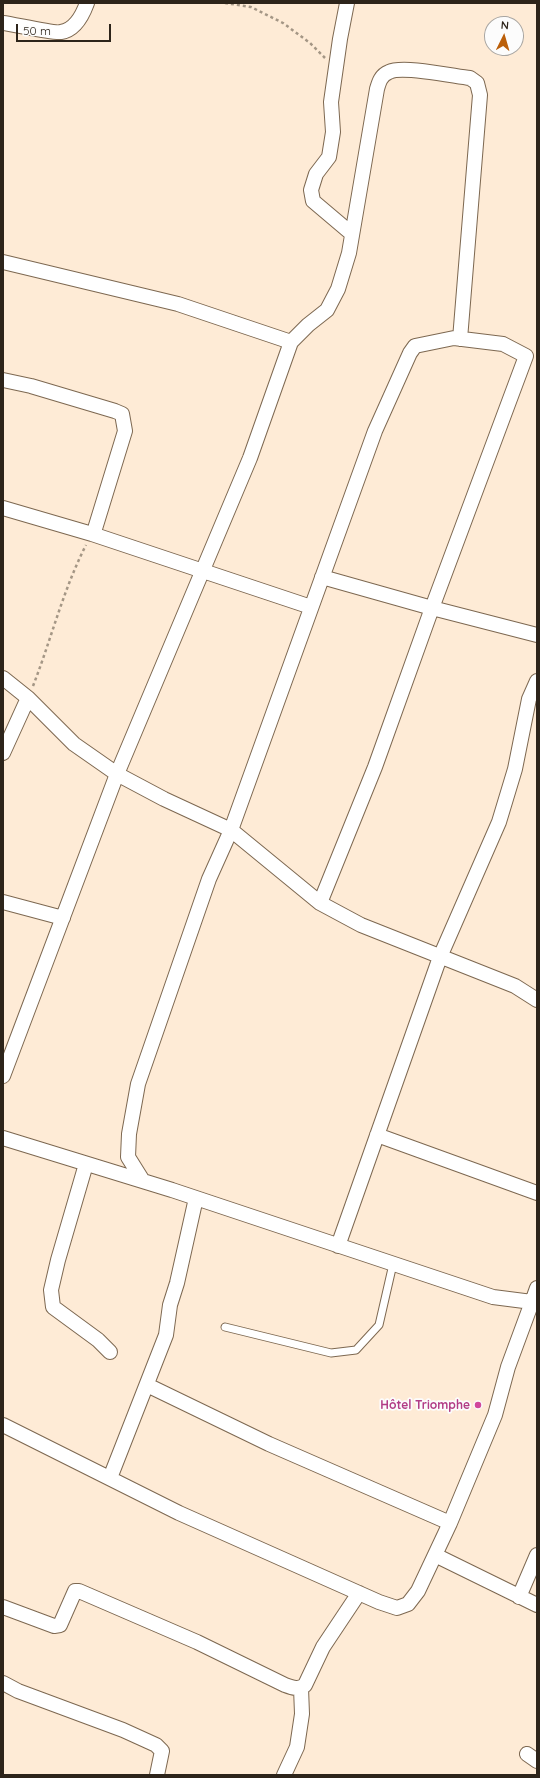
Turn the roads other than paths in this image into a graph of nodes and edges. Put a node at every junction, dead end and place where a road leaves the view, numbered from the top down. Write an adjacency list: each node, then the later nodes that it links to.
1 (87, 3): 3 (street)
2 (347, 3): 4 (street)
3 (3, 23)
4 (352, 234): 6 (street); 7 (street)
5 (3, 262): 7 (street)
6 (460, 339): 8 (street); 13 (street)
7 (291, 342): 12 (street)
8 (532, 356): 15 (street)
9 (3, 380): 11 (street)
10 (3, 508): 11 (street)
11 (92, 534): 12 (street)
12 (202, 571): 14 (street); 21 (street)
13 (322, 577): 14 (street); 15 (street)
14 (311, 607): 22 (street)
15 (432, 608): 16 (street); 24 (street)
16 (537, 635)
17 (3, 678): 19 (street)
18 (537, 681): 26 (street)
19 (28, 698): 20 (street); 21 (street)
20 (3, 753)
21 (117, 774): 22 (street); 25 (street)
22 (231, 830): 24 (street); 32 (street)
23 (3, 902): 25 (street)
24 (320, 904): 26 (street)
25 (63, 918): 28 (street)
26 (440, 956): 27 (street); 29 (street)
27 (537, 1000)
28 (3, 1076)
29 (377, 1135): 33 (street); 35 (street)
30 (3, 1138): 31 (street)
31 (86, 1164): 32 (street); 40 (street)
32 (143, 1181): 34 (street)
33 (537, 1192)
34 (196, 1198): 35 (street); 41 (street)
35 (338, 1246): 36 (street)
36 (393, 1264): 38 (street); 39 (lane)
37 (537, 1288): 38 (street)
38 (532, 1302): 44 (street)
39 (225, 1327)
40 (110, 1352)
41 (147, 1385): 43 (street); 44 (street)
42 (3, 1425): 43 (street)
43 (110, 1478): 47 (street)
44 (450, 1523): 45 (street)
45 (435, 1555): 47 (street); 48 (street)
46 (537, 1555): 48 (street)
47 (359, 1593): 52 (street)
48 (519, 1596): 49 (street)
49 (537, 1605)
50 (3, 1608): 52 (street)
51 (3, 1683): 53 (street)
52 (301, 1688): 54 (street)
53 (157, 1775)
54 (284, 1775)

